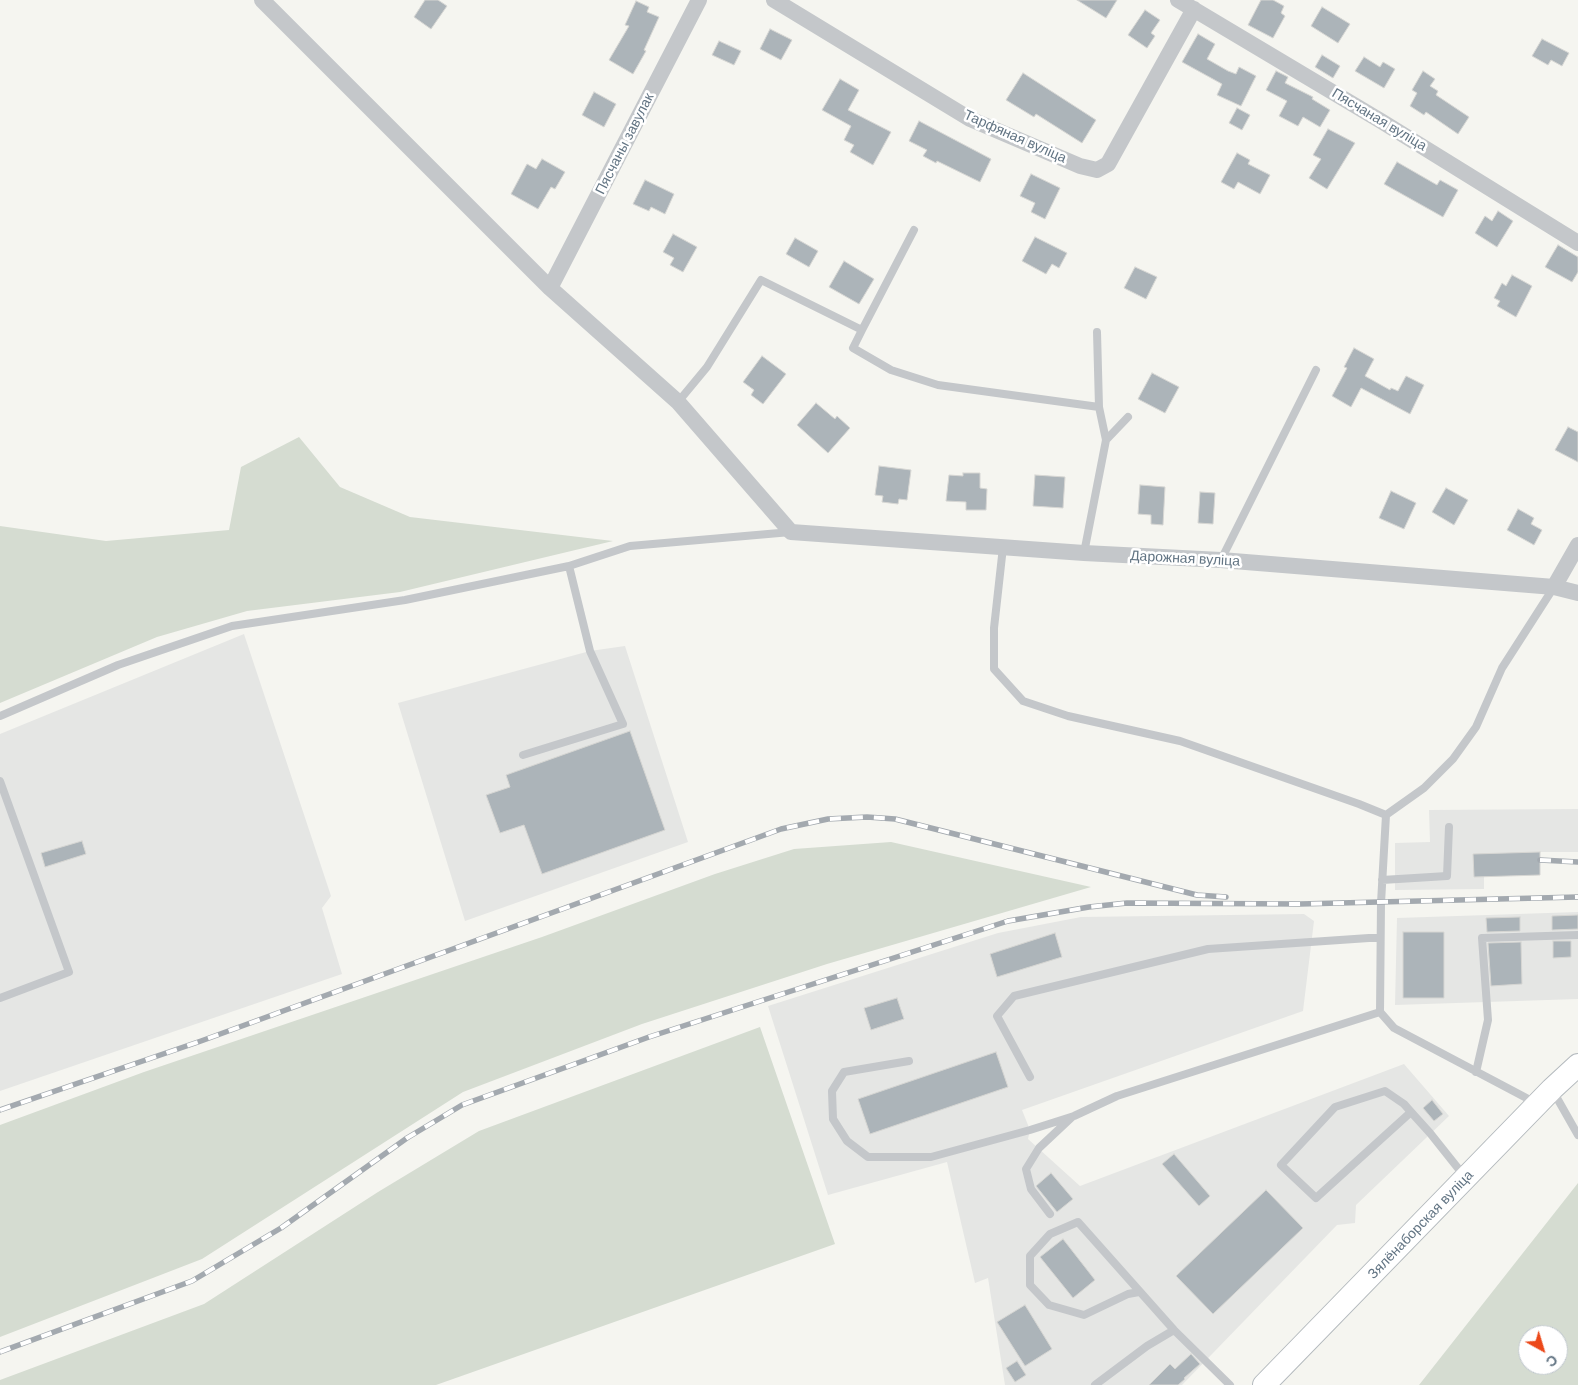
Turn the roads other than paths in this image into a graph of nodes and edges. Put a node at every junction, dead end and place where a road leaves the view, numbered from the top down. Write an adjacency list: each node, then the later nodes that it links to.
1 (262, 0): 8 (street)
2 (700, 0): 8 (street, Пясчаны завулак)
3 (774, 0): 5 (street, Тарфяная вуліца)
4 (1178, 0): 5 (street, Пясчаная вуліца)
5 (1194, 9): 7 (street, Пясчаная вуліца)
6 (914, 230): 9 (lane)
7 (1578, 242)
8 (550, 288): 12 (street)
9 (862, 330): 12 (lane); 13 (lane)
10 (1097, 332): 13 (lane)
11 (1316, 370): 20 (lane)
12 (678, 402): 16 (street)
13 (1099, 406): 15 (lane)
14 (1128, 417): 15 (lane)
15 (1106, 440): 19 (lane)
16 (791, 532): 18 (street, Дарожная вуліца); 21 (lane)
17 (1578, 545): 22 (street)
18 (1003, 547): 19 (street, Дарожная вуліца); 27 (lane)
19 (1084, 553): 20 (street, Дарожная вуліца)
20 (1221, 560): 22 (street, Дарожная вуліца)
21 (569, 566): 24 (lane); 25 (lane)
22 (1554, 587): 23 (street, Дарожная вуліца); 27 (lane)
23 (1578, 593)
24 (0, 716)
25 (523, 755)
26 (0, 781): 32 (lane)
27 (1386, 815): 29 (lane)
28 (1448, 827): 29 (lane)
29 (1382, 880): 31 (lane)
30 (1578, 935): 36 (lane)
31 (1380, 938): 33 (lane); 37 (lane)
32 (0, 998)
33 (1380, 1012): 36 (lane); 40 (lane)
34 (909, 1061): 40 (lane)
35 (1578, 1065): 38 (main road, Зялёнаборская вуліца)
36 (1476, 1072): 38 (lane)
37 (1030, 1077)
38 (1545, 1097): 41 (lane); 42 (main road, Зялёнаборская вуліца)
39 (1411, 1112): 39 (lane); 42 (lane)
40 (1074, 1116): 43 (lane)
41 (1578, 1135)
42 (1466, 1178): 48 (main road, Зялёнаборская вуліца)
43 (1050, 1214)
44 (1139, 1292): 44 (lane); 45 (lane)
45 (1174, 1330): 46 (lane); 47 (lane)
46 (1095, 1385)
47 (1230, 1385)
48 (1264, 1385)

